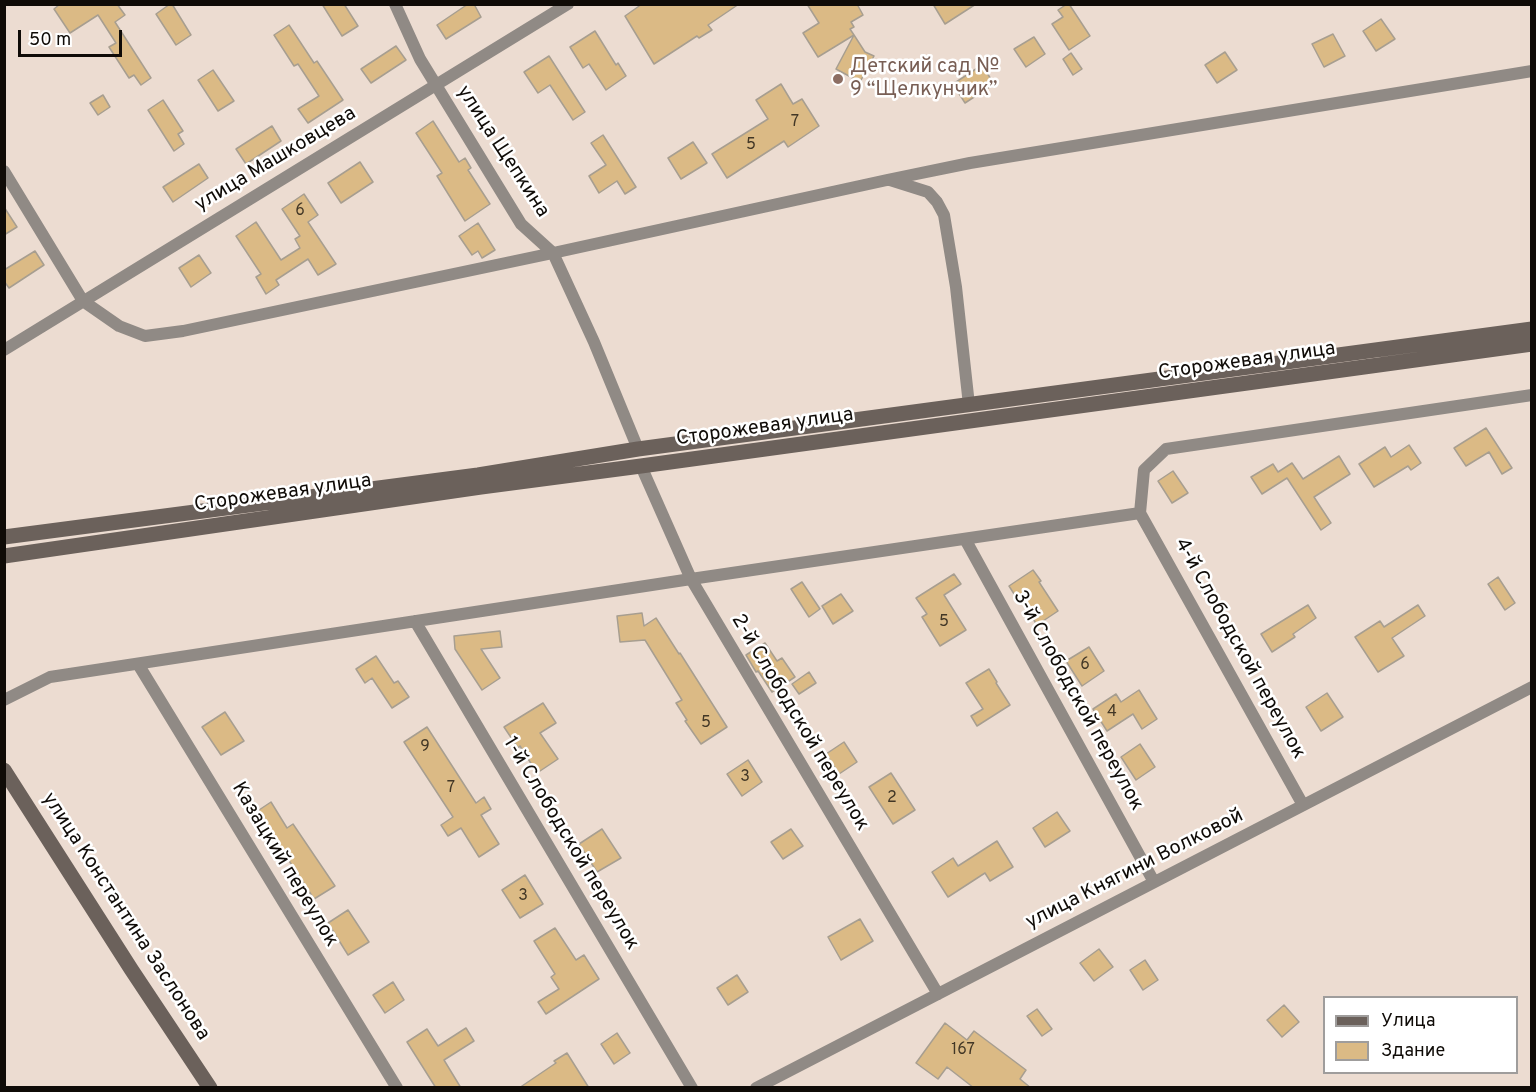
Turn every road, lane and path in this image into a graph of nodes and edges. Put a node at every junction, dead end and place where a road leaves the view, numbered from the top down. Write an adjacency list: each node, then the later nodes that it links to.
1 (395, 4): 4 (street, улица Щепкина)
2 (568, 4): 4 (street, улица Машковцева)
3 (1532, 71): 6 (street)
4 (436, 85): 7 (street, улица Щепкина); 8 (street, улица Машковцева)
5 (4, 171): 8 (street)
6 (887, 180): 7 (street); 13 (street)
7 (553, 253): 8 (street); 14 (street, улица Щепкина)
8 (83, 301): 11 (street, улица Машковцева)
9 (1532, 329): 13 (main road, Сторожевая улица)
10 (1532, 344): 15 (main road, Сторожевая улица)
11 (4, 350)
12 (1532, 395): 16 (street)
13 (969, 405): 14 (main road, Сторожевая улица)
14 (638, 449): 17 (main road, Сторожевая улица)
15 (641, 466): 19 (main road, Сторожевая улица); 20 (street, 2-й Слободской переулок)
16 (1140, 513): 18 (street); 26 (street, 4-й Слободской переулок)
17 (4, 537)
18 (965, 539): 20 (street); 27 (street, 3-й Слободской переулок)
19 (4, 556)
20 (691, 579): 21 (street); 28 (street, 2-й Слободской переулок)
21 (415, 621): 22 (street); 31 (street, 1-й Слободской переулок)
22 (138, 664): 24 (street); 30 (street, Казацкий переулок)
23 (1532, 687): 26 (street, улица Княгини Волковой)
24 (4, 700)
25 (4, 770): 29 (main road, улица Константина Заслонова)
26 (1304, 805): 27 (street, улица Княгини Волковой)
27 (1154, 882): 28 (street, улица Княгини Волковой)
28 (938, 994): 32 (street, улица Княгини Волковой)
29 (210, 1088)
30 (397, 1088)
31 (692, 1088)
32 (756, 1088)

